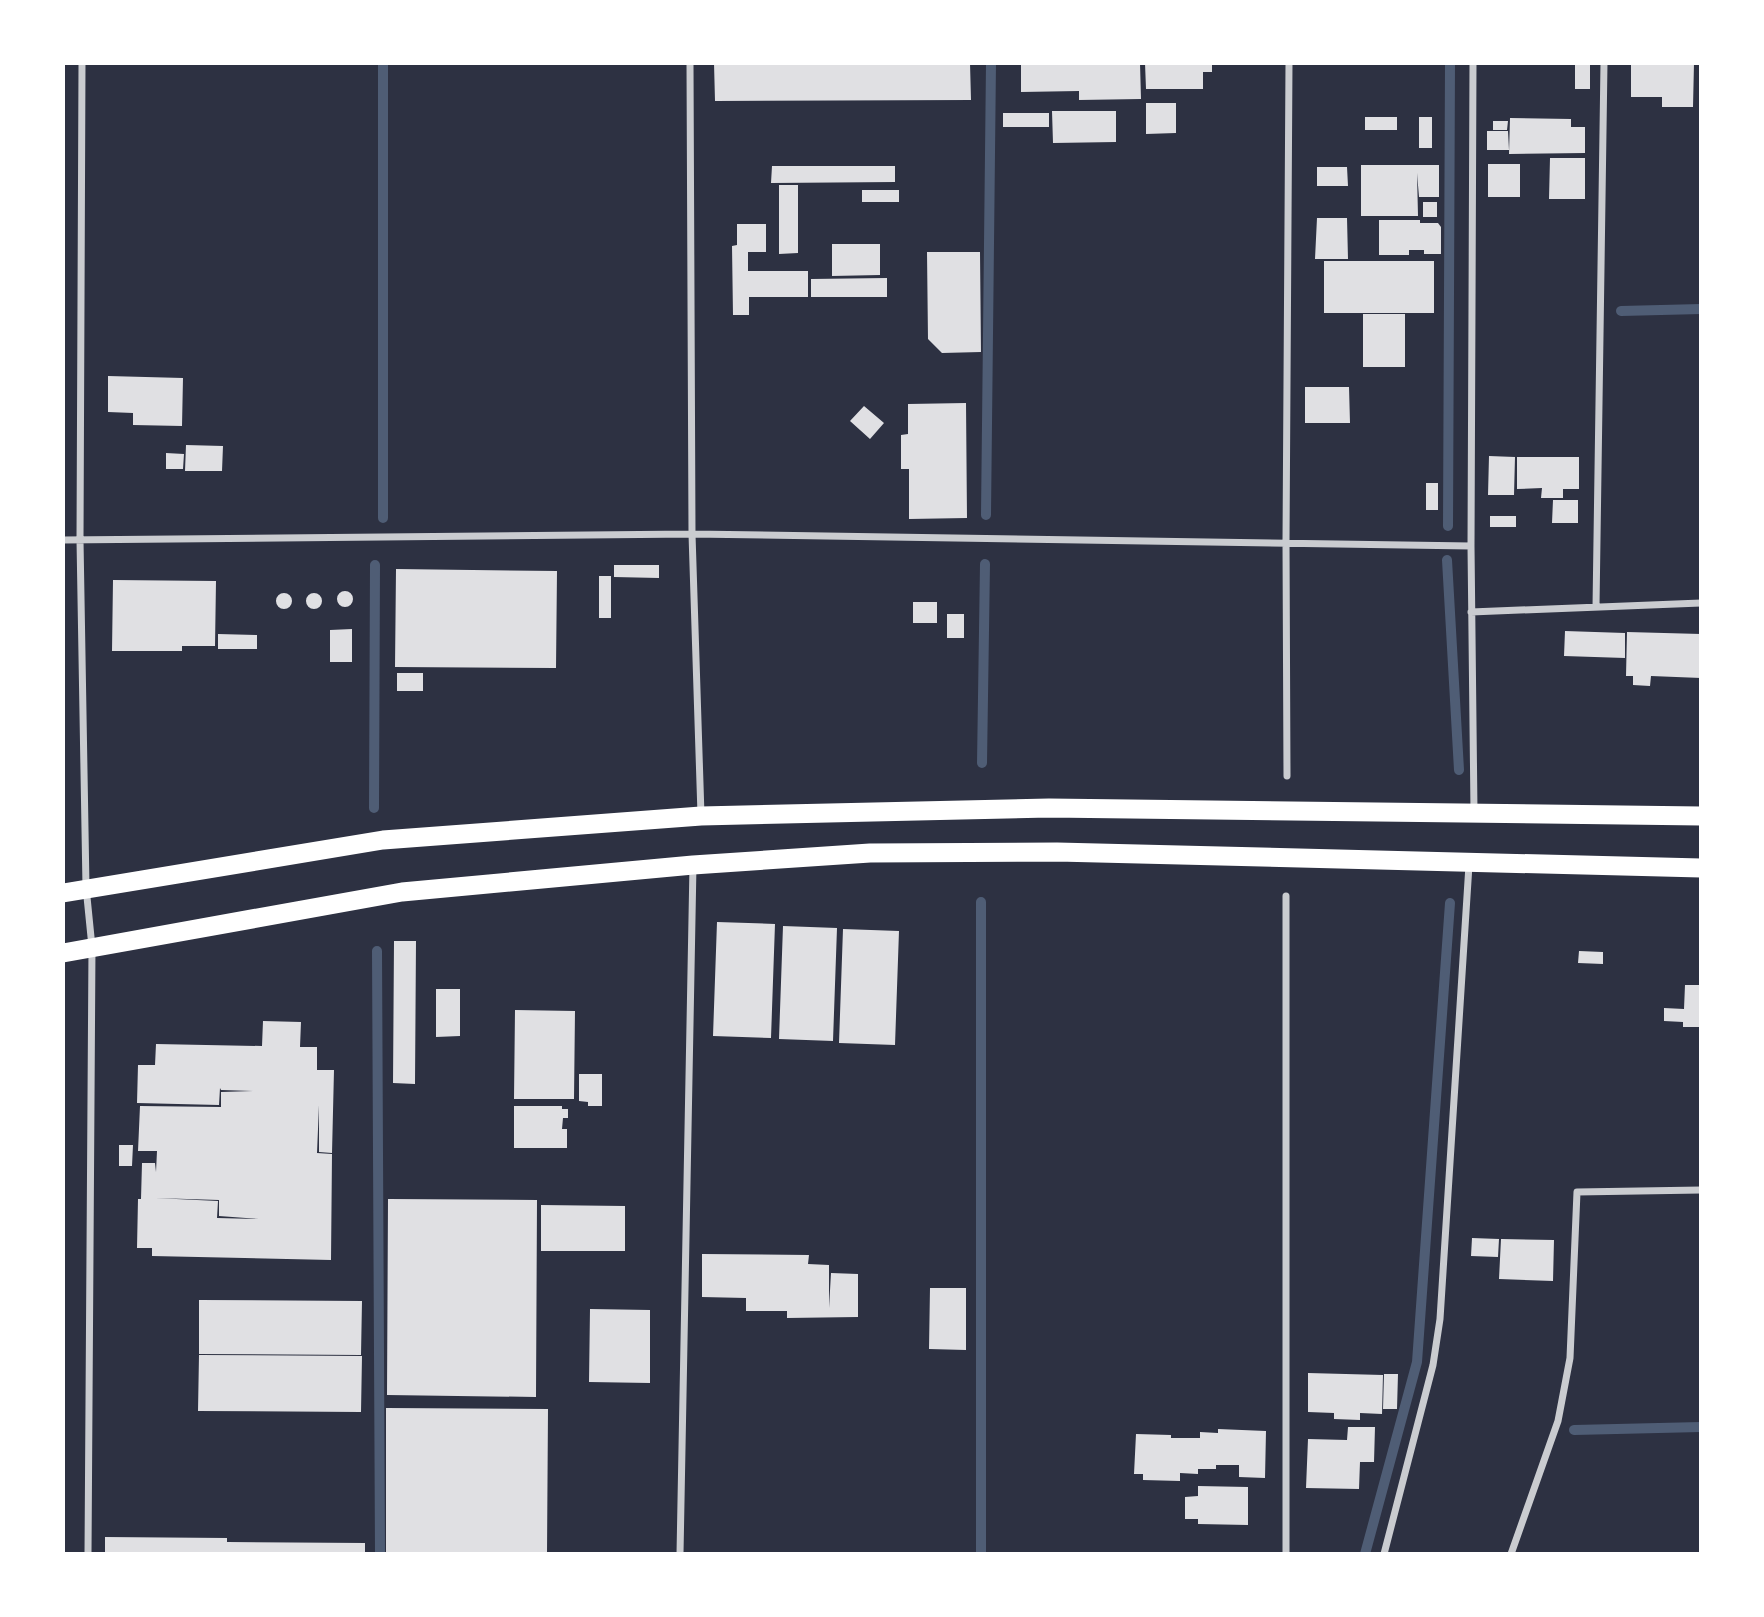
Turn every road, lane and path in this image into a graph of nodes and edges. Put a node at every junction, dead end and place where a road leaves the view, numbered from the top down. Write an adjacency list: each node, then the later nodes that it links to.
1 (82, 63): 8 (street)
2 (690, 63): 6 (street)
3 (1289, 63): 9 (street)
4 (1473, 63): 10 (street)
5 (1604, 63): 12 (street)
6 (692, 534): 8 (street); 9 (street); 16 (street)
7 (63, 540): 8 (street)
8 (80, 540): 21 (street)
9 (1286, 542): 10 (street); 14 (street)
10 (1471, 546): 13 (street)
11 (1701, 603): 12 (street)
12 (1596, 607): 13 (street)
13 (1471, 612): 15 (street)
14 (1287, 776)
15 (1474, 812): 16 (highway); 17 (highway)
16 (701, 816): 21 (highway)
17 (1701, 816)
18 (1469, 861): 19 (highway); 20 (highway); 30 (street)
19 (693, 865): 24 (highway); 28 (street)
20 (1701, 868)
21 (86, 887): 22 (highway); 24 (street)
22 (63, 892)
23 (1286, 896): 29 (street)
24 (92, 947): 25 (highway); 27 (street)
25 (63, 953)
26 (1701, 1190): 31 (street)
27 (88, 1554)
28 (680, 1554)
29 (1286, 1554)
30 (1384, 1554)
31 (1511, 1554)

